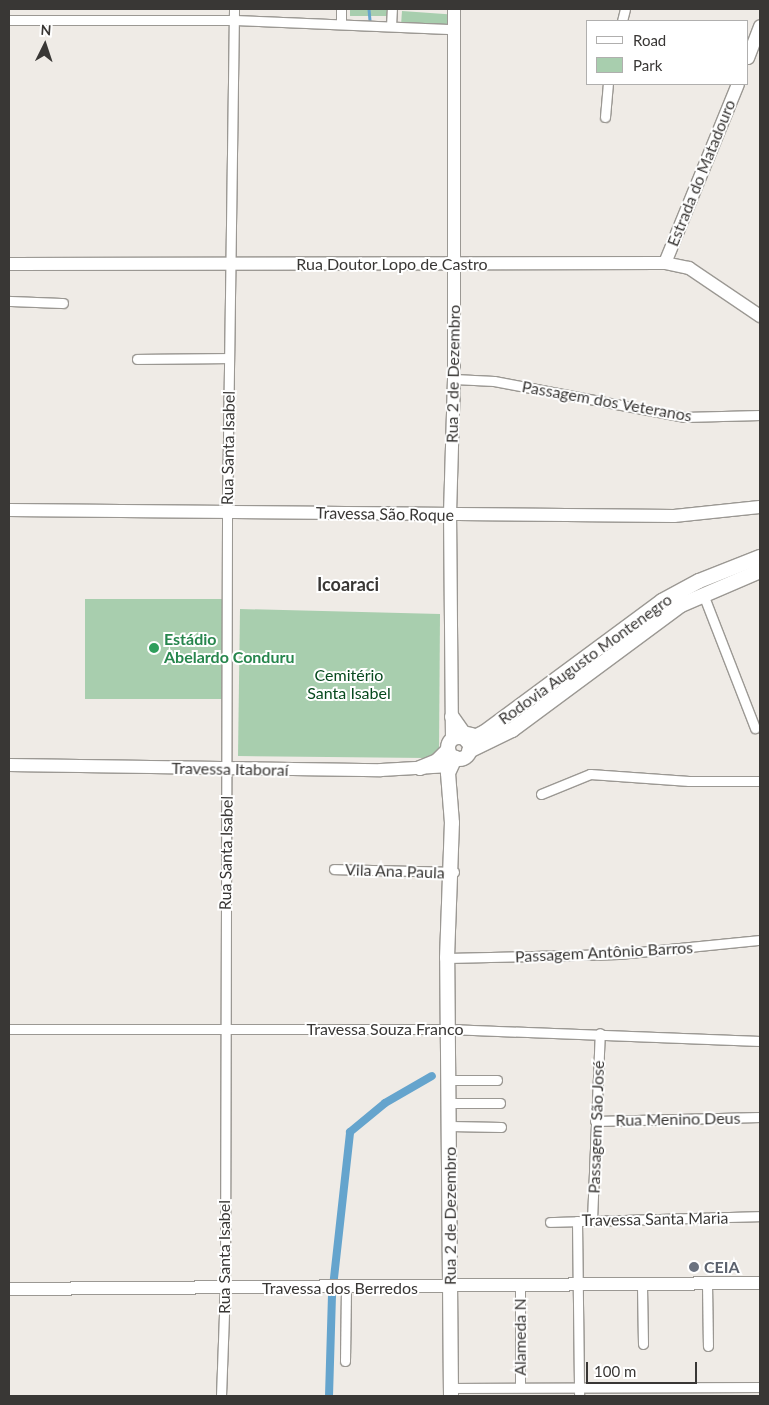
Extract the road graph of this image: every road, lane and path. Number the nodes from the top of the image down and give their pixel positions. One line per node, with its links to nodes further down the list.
1 (234, 9): 6 (street, Rua Santa Isabel)
2 (341, 9): 7 (street)
3 (392, 9): 8 (street)
4 (454, 9): 10 (street, Rua 2 de Dezembro)
5 (9, 20): 6 (street)
6 (234, 20): 7 (street); 15 (street, Rua Santa Isabel)
7 (341, 24): 8 (street)
8 (390, 26): 10 (street)
9 (760, 26): 11 (street)
10 (454, 29): 18 (street, Rua 2 de Dezembro)
11 (749, 55)
12 (608, 85): 14 (street)
13 (738, 85): 16 (street, Estrada do Matadouro)
14 (605, 117)
15 (231, 263): 17 (street, Rua Doutor Lopo de Castro); 18 (street, Rua Doutor Lopo de Castro); 22 (street, Rua Santa Isabel)
16 (665, 263): 18 (street, Rua Doutor Lopo de Castro); 21 (street, Rua Doutor Lopo de Castro)
17 (9, 264)
18 (452, 264): 24 (street, Rua 2 de Dezembro)
19 (9, 301): 20 (street)
20 (63, 303)
21 (760, 316)
22 (230, 358): 23 (street); 28 (street, Rua Santa Isabel)
23 (137, 359)
24 (454, 378): 25 (street, Passagem dos Veteranos); 29 (street, Rua 2 de Dezembro)
25 (760, 414)
26 (760, 507): 29 (street, Travessa São Roque)
27 (9, 510): 28 (street, Travessa São Roque)
28 (227, 512): 29 (street, Travessa São Roque); 40 (street, Rua Santa Isabel)
29 (450, 514): 33 (street, Rua 2 de Dezembro)
30 (760, 557): 35 (main road, Rodovia Augusto Montenegro)
31 (760, 572): 32 (main road, Rodovia Augusto Montenegro)
32 (703, 594): 34 (street); 36 (main road, Rodovia Augusto Montenegro)
33 (452, 717): 35 (main road); 37 (street, Rua 2 de Dezembro)
34 (756, 728)
35 (485, 732): 36 (main road, Rodovia Augusto Montenegro)
36 (468, 746): 37 (main road); 37 (main road)
37 (451, 753): 39 (main road); 44 (main road, Rua 2 de Dezembro)
38 (9, 765): 40 (street, Travessa Itaboraí)
39 (420, 768): 40 (street, Travessa Itaboraí)
40 (226, 769): 48 (street, Rua Santa Isabel)
41 (760, 781): 42 (street)
42 (541, 794)
43 (334, 869): 44 (street, Vila Ana Paula)
44 (453, 872): 46 (main road, Rua 2 de Dezembro)
45 (760, 940): 46 (street, Passagem Antônio Barros)
46 (450, 958): 49 (main road, Rua 2 de Dezembro)
47 (9, 1029): 48 (street, Travessa Souza Franco)
48 (224, 1030): 49 (street, Travessa Souza Franco); 69 (street, Rua Santa Isabel)
49 (450, 1031): 50 (street, Travessa Souza Franco); 52 (main road, Rua 2 de Dezembro)
50 (600, 1033): 51 (street, Travessa Souza Franco); 57 (street, Passagem São José)
51 (760, 1041)
52 (449, 1080): 53 (street); 54 (main road, Rua 2 de Dezembro)
53 (498, 1080)
54 (450, 1103): 55 (street); 58 (main road, Rua 2 de Dezembro)
55 (500, 1103)
56 (760, 1117): 57 (street, Rua Menino Deus)
57 (595, 1121): 61 (street, Passagem São José)
58 (450, 1126): 59 (street); 71 (main road, Rua 2 de Dezembro)
59 (501, 1127)
60 (760, 1216): 61 (street, Travessa Santa Maria)
61 (592, 1220): 62 (street, Travessa Santa Maria)
62 (577, 1221): 63 (street, Travessa Santa Maria); 66 (street)
63 (550, 1222)
64 (760, 1283): 65 (street, Travessa dos Berredos)
65 (707, 1284): 67 (street, Travessa dos Berredos); 74 (street)
66 (578, 1286): 67 (street, Travessa dos Berredos); 68 (street, Travessa dos Berredos); 79 (street)
67 (642, 1286): 73 (street)
68 (520, 1287): 71 (street, Travessa dos Berredos); 76 (street, Alameda N)
69 (225, 1288): 70 (street, Travessa dos Berredos); 72 (street, Travessa dos Berredos); 80 (street, Rua Santa Isabel)
70 (346, 1288): 71 (street, Travessa dos Berredos); 75 (street)
71 (449, 1288): 78 (main road, Rua 2 de Dezembro)
72 (9, 1289)
73 (643, 1344)
74 (708, 1346)
75 (345, 1361)
76 (520, 1387): 78 (street); 79 (street)
77 (760, 1387): 79 (street)
78 (451, 1392)
79 (579, 1392)
80 (221, 1396)

